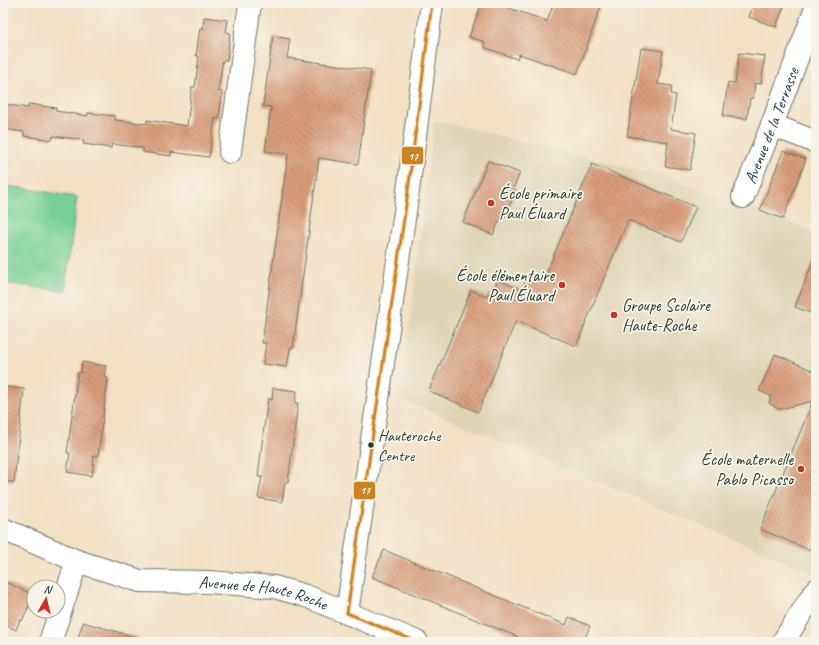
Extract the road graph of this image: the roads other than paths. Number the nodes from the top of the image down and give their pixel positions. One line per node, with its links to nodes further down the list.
1 (250, 3): 6 (street)
2 (432, 3): 11 (street, Avenue de Haute Roche)
3 (816, 8): 4 (street, Avenue de la Terrasse)
4 (772, 125): 5 (street); 7 (street, Avenue de la Terrasse)
5 (816, 142)
6 (230, 152)
7 (743, 198)
8 (3, 529): 9 (street, Avenue de Haute Roche)
9 (77, 561): 11 (street, Avenue de Haute Roche); 12 (street)
10 (816, 590): 14 (street)
11 (347, 613): 13 (street)
12 (50, 642)
13 (417, 642)
14 (783, 642)

